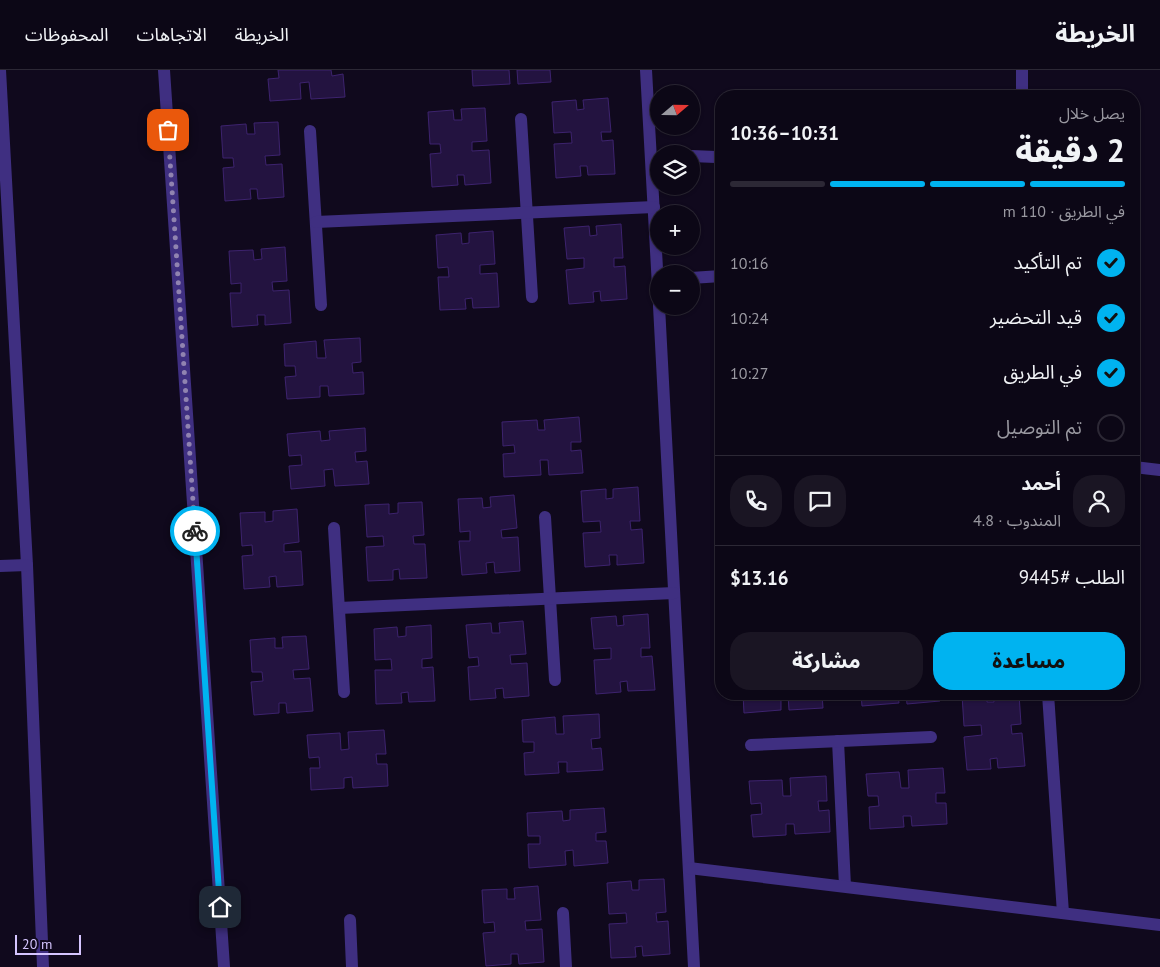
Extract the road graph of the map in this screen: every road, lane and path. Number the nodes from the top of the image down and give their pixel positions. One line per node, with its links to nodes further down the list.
1 (0, 70): 8 (street)
2 (164, 70): 42 (street)
3 (646, 70): 9 (street)
4 (1022, 70): 5 (street)
5 (1022, 90)
6 (522, 119): 13 (street)
7 (310, 131): 14 (street)
8 (2, 140): 24 (street)
9 (654, 145)
10 (700, 156): 11 (street)
11 (715, 157)
12 (650, 207): 13 (street)
13 (527, 213): 14 (street); 17 (street)
14 (316, 222): 18 (street)
15 (700, 278): 16 (street)
16 (715, 278)
17 (532, 297)
18 (320, 305)
19 (659, 315): 26 (street)
20 (1140, 468): 21 (street)
21 (1160, 470)
22 (545, 517): 27 (street)
23 (334, 528): 28 (street)
24 (27, 565): 25 (street); 41 (street)
25 (0, 566)
26 (674, 593): 27 (street); 35 (street)
27 (550, 599): 28 (street); 29 (street)
28 (339, 608): 30 (street)
29 (555, 680)
30 (344, 692)
31 (1048, 700): 38 (street)
32 (931, 737): 33 (street)
33 (838, 741): 34 (street); 36 (street)
34 (751, 746)
35 (689, 868): 36 (street); 45 (street)
36 (845, 886): 38 (street)
37 (564, 913): 44 (street)
38 (1063, 913): 40 (street)
39 (350, 920): 43 (street)
40 (1160, 925)
41 (43, 967)
42 (224, 967)
43 (352, 967)
44 (566, 967)
45 (694, 967)

